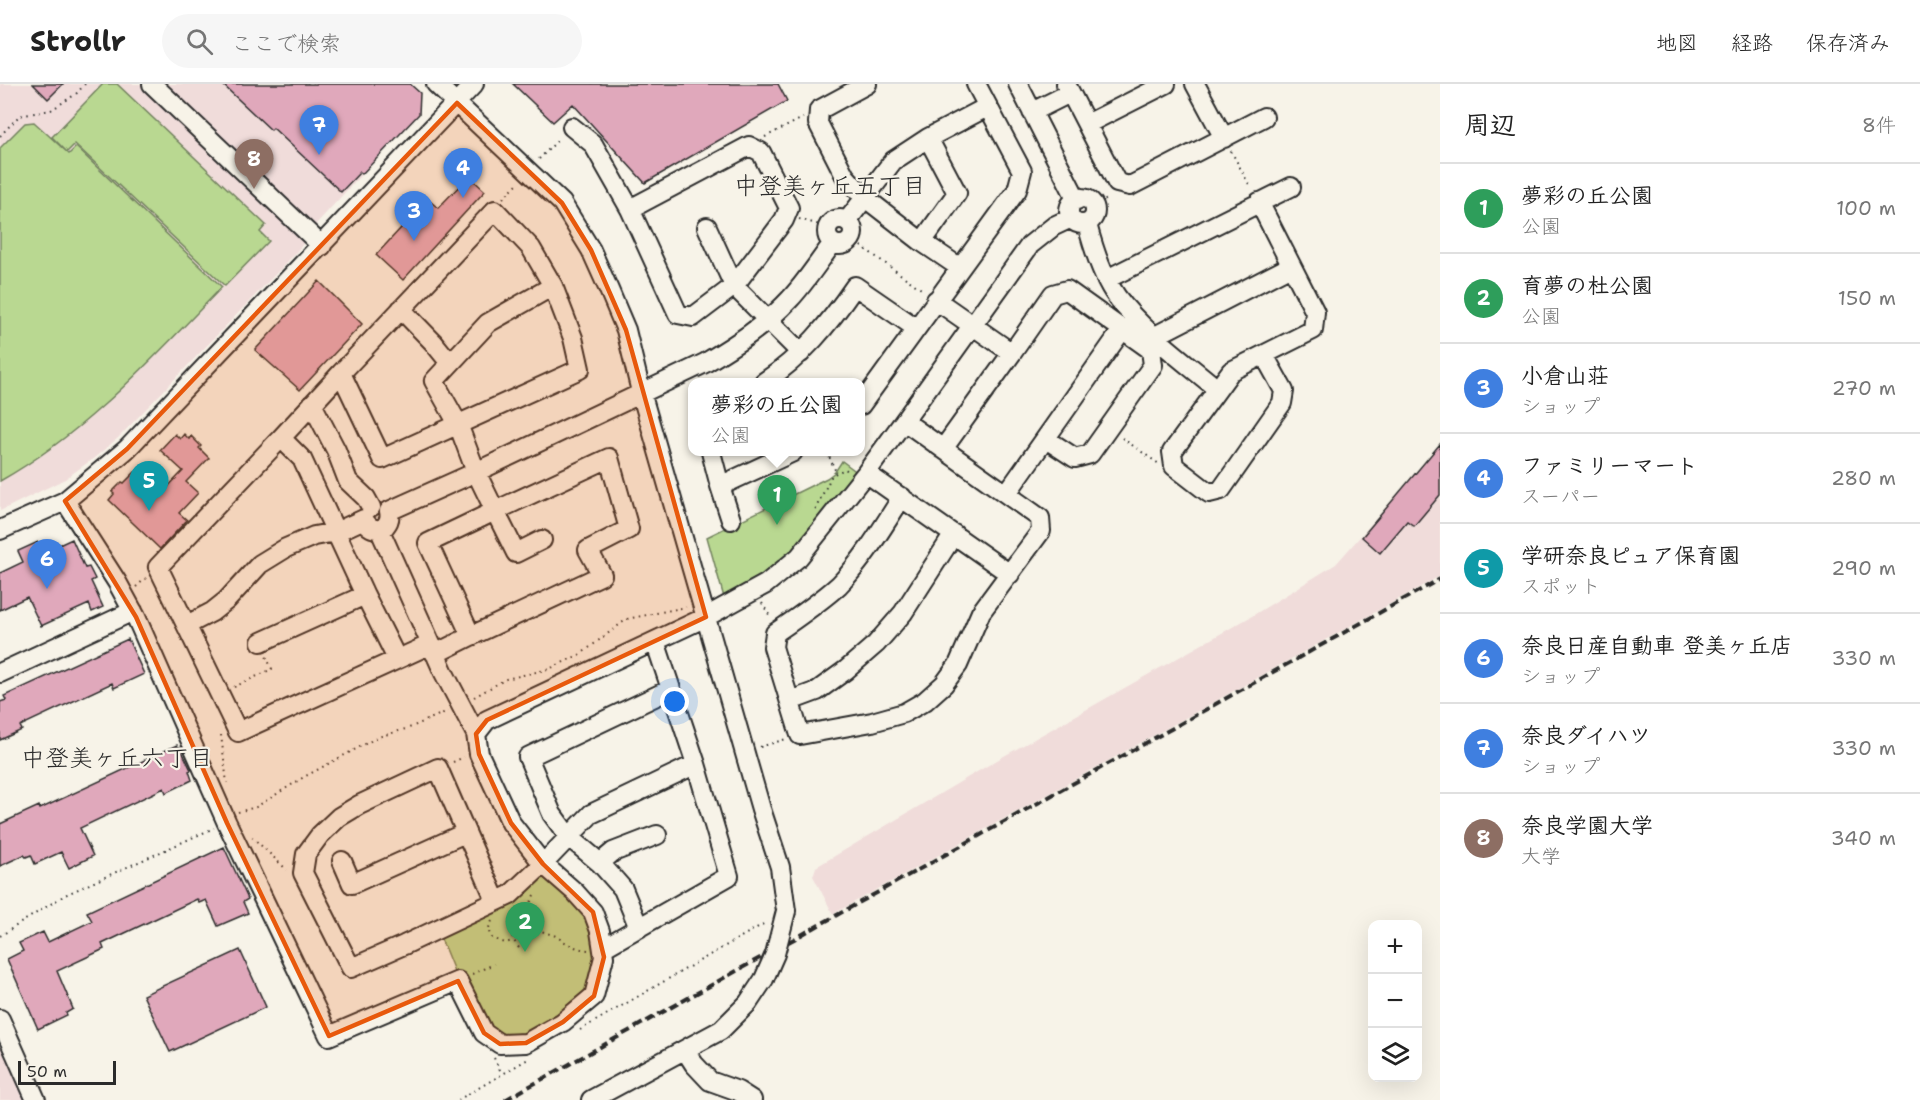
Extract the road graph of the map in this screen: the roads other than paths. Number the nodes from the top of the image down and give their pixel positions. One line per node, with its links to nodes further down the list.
1 (152, 84): 27 (street)
2 (436, 84): 10 (street)
3 (474, 84): 10 (street)
4 (867, 84): 19 (street)
5 (976, 84): 11 (street)
6 (1018, 84): 12 (street)
7 (1166, 84): 14 (street)
8 (1195, 84): 17 (street)
9 (1068, 89): 12 (street); 14 (street)
10 (457, 103): 27 (street); 47 (street)
11 (987, 106): 16 (street); 29 (street)
12 (1032, 112): 23 (street)
13 (1263, 117): 17 (street)
14 (1087, 124): 17 (street)
15 (568, 131): 21 (street)
16 (928, 138): 19 (street); 25 (street)
17 (1224, 138)
18 (1291, 187): 20 (street)
19 (864, 196): 22 (street); 25 (street)
20 (1258, 202): 28 (street); 30 (street)
21 (630, 209): 32 (street); 32 (street)
22 (847, 221): 26 (street); 26 (street)
23 (1079, 221): 30 (street); 36 (street)
24 (707, 227): 32 (street)
25 (922, 242): 29 (street)
26 (832, 243): 35 (street)
27 (322, 246): 62 (street)
28 (1291, 266): 39 (street); 42 (street)
29 (959, 267): 33 (street)
30 (1107, 279): 39 (street)
31 (553, 286): 34 (street); 43 (street); 51 (street)
32 (734, 286): 35 (street)
33 (936, 300): 36 (street); 37 (street)
34 (401, 309): 43 (street); 44 (street)
35 (768, 320): 40 (street); 47 (street)
36 (972, 325): 41 (street); 50 (street)
37 (916, 328): 40 (street); 48 (street)
38 (1122, 330): 41 (street); 53 (street); 53 (street)
39 (1155, 336): 46 (street)
40 (801, 353): 45 (street)
41 (1012, 353): 54 (street)
42 (1264, 355): 46 (street); 46 (street)
43 (450, 363): 51 (street)
44 (341, 373): 49 (street); 51 (street)
45 (770, 378)
46 (1217, 389)
47 (641, 392): 57 (street); 73 (street)
48 (865, 399)
49 (312, 404): 52 (street); 64 (street)
50 (904, 421): 54 (street); 58 (street)
51 (458, 424): 57 (street)
52 (281, 438): 67 (street); 74 (street)
53 (1046, 440): 60 (street)
54 (943, 449): 60 (street)
55 (712, 456): 59 (street)
56 (784, 456): 59 (street)
57 (476, 472): 63 (street); 64 (street)
58 (858, 472): 61 (street); 73 (street)
59 (720, 486): 65 (street)
60 (1007, 494): 70 (street)
61 (902, 497): 68 (street); 82 (street)
62 (65, 501): 66 (street); 72 (street)
63 (495, 511): 69 (street); 75 (street); 75 (street)
64 (375, 513): 67 (street); 78 (street)
65 (731, 520)
66 (0, 530)
67 (336, 532): 71 (street); 74 (street)
68 (954, 534): 70 (street); 82 (street)
69 (543, 540)
70 (1010, 574): 82 (street)
71 (365, 595): 77 (street); 79 (street)
72 (133, 611): 80 (street); 93 (street)
73 (706, 617): 76 (street); 96 (street, bridge)
74 (187, 625): 79 (street)
75 (471, 636): 78 (street)
76 (655, 641): 81 (street); 83 (street)
77 (261, 642)
78 (433, 649): 79 (street); 83 (street)
79 (397, 659)
80 (0, 673)
81 (671, 689): 84 (street); 87 (street)
82 (790, 700)
83 (476, 734): 90 (street)
84 (696, 764): 87 (street); 92 (street)
85 (465, 833): 88 (street); 91 (street); 91 (street)
86 (657, 835): 89 (street)
87 (568, 836): 89 (street); 90 (street)
88 (342, 861)
89 (600, 863): 92 (street)
90 (543, 864): 91 (street); 93 (street)
91 (496, 909)
92 (639, 928): 93 (street)
93 (603, 948)
94 (0, 1019): 95 (street)
95 (6, 1047): 97 (street)
96 (685, 1050): 98 (street); 99 (street)
97 (36, 1100)
98 (591, 1100)
99 (752, 1100)

